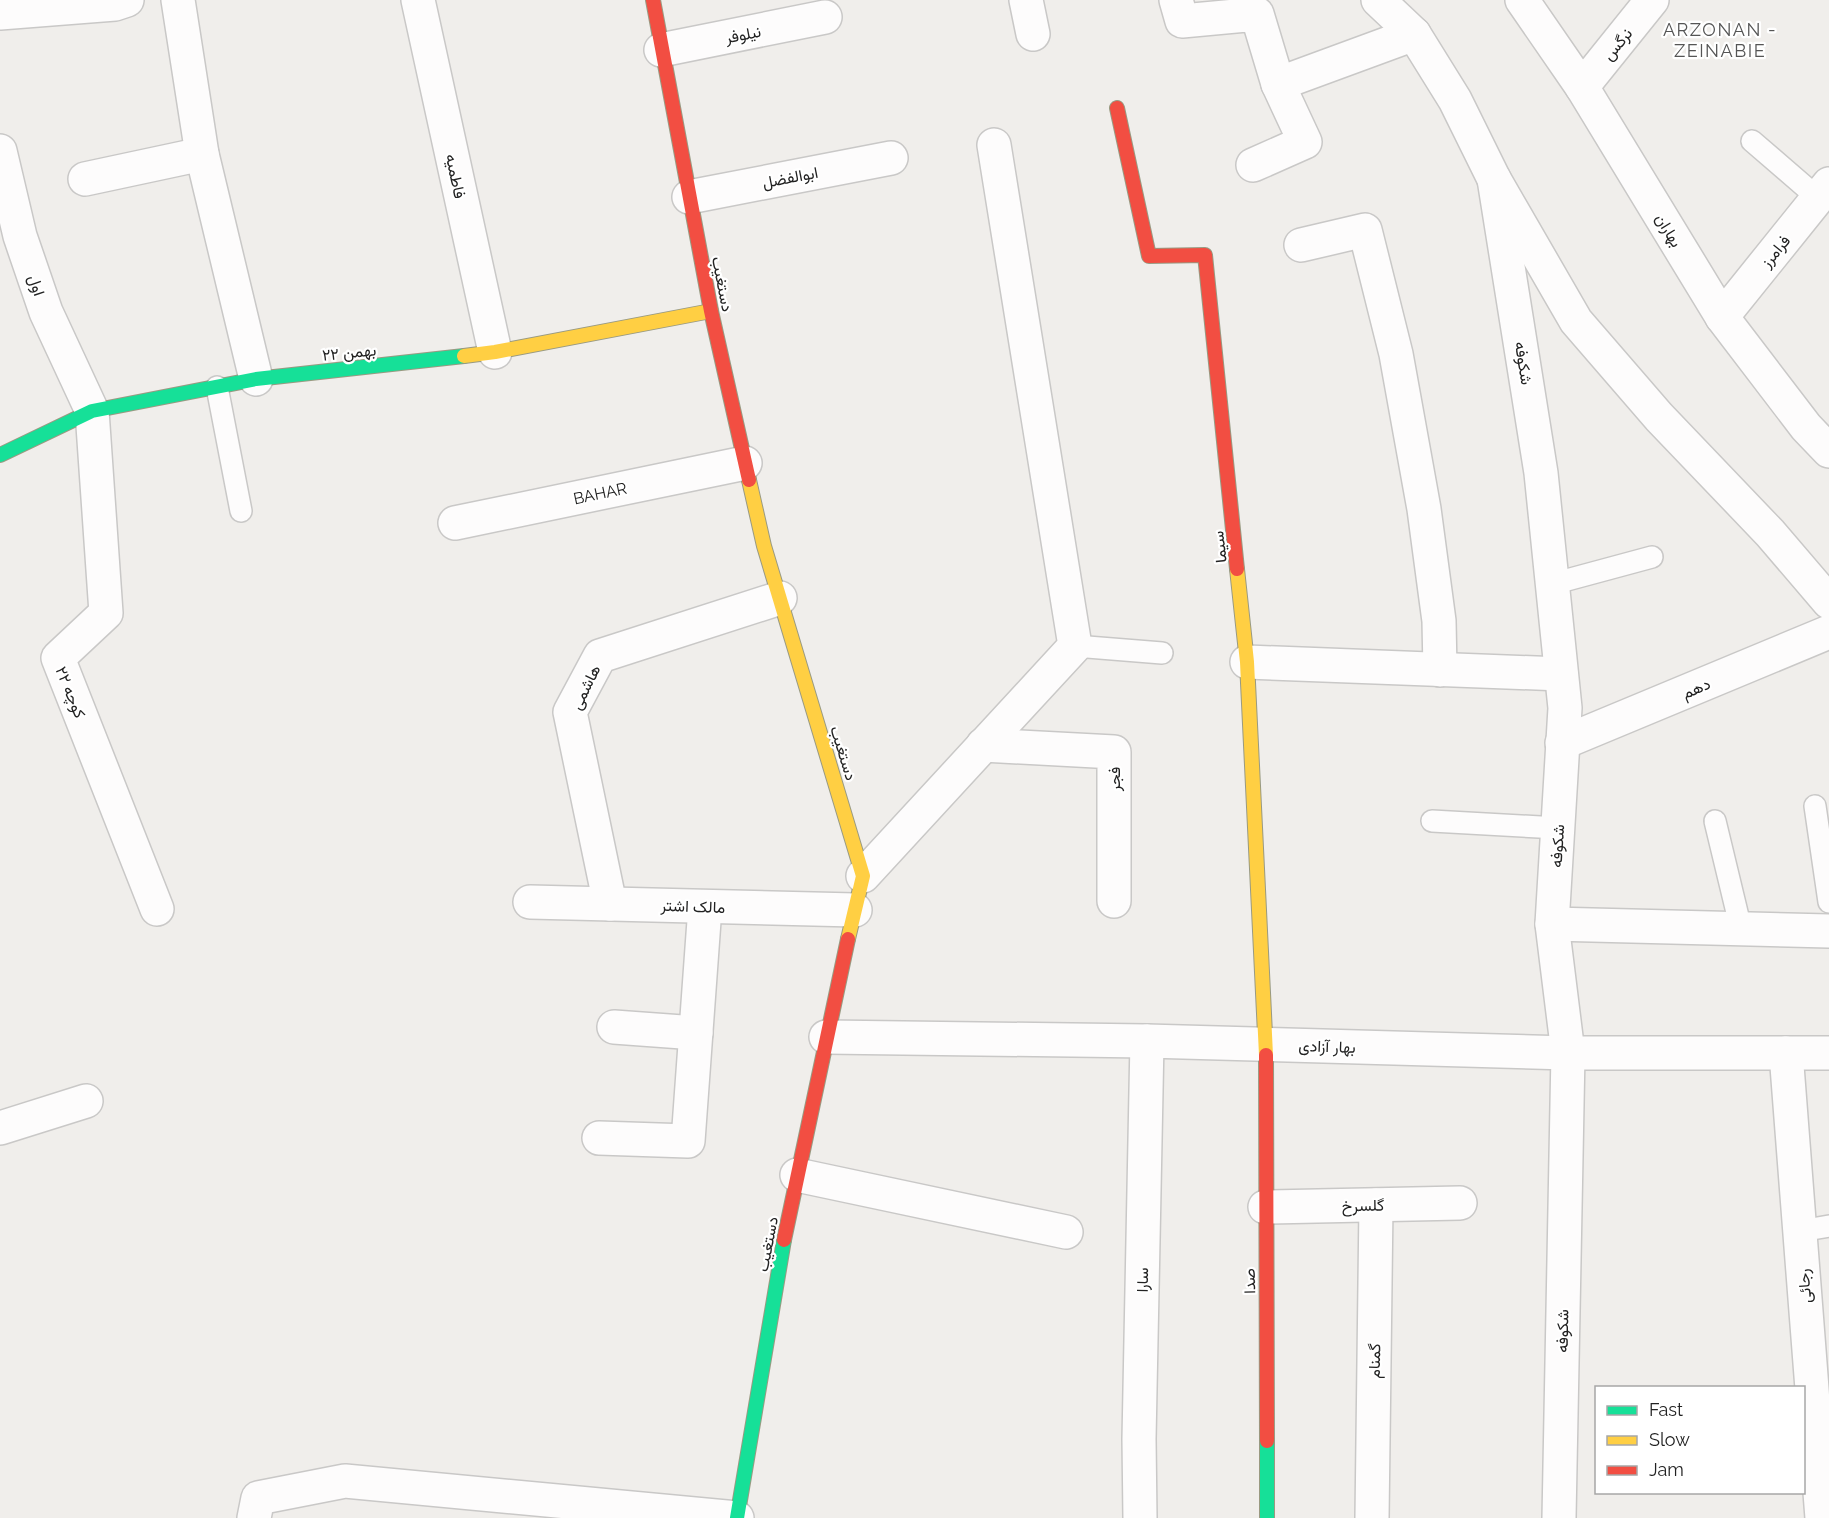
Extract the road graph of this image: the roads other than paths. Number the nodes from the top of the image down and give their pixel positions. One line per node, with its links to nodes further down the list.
1 (127, 0): 10 (street)
2 (178, 0): 21 (street)
3 (418, 0): 31 (street, فاطمیه)
4 (653, 0): 14 (street, دستغیب)
5 (1026, 0): 12 (street)
6 (1176, 0): 15 (street)
7 (1378, 0): 13 (street)
8 (1522, 0): 16 (street, بهاران)
9 (1652, 0): 16 (street, نرگس)
10 (0, 13)
11 (825, 17): 14 (street, نیلوفر)
12 (1033, 34)
13 (1414, 34): 15 (street); 25 (street)
14 (661, 50): 27 (street, دستغیب)
15 (1278, 84): 23 (street)
16 (1582, 87): 30 (street, بهاران)
17 (1117, 108): 47 (street, سیما)
18 (1752, 141): 26 (lane)
19 (994, 146): 45 (street)
20 (0, 151): 34 (street, اول)
21 (202, 154): 24 (street); 32 (street)
22 (891, 158): 27 (street, ابوالفضل)
23 (1253, 165)
24 (85, 179)
25 (1494, 179): 41 (street, شکوفه); 43 (street)
26 (1823, 191): 30 (street, فرامرز)
27 (689, 196): 29 (street, دستغیب)
28 (1301, 245): 48 (street)
29 (711, 311): 31 (street, ۲۲ بهمن); 37 (street, دستغیب)
30 (1722, 317): 35 (street, بهاران)
31 (495, 352): 32 (street, ۲۲ بهمن)
32 (256, 379): 33 (street, ۲۲ بهمن)
33 (217, 387): 34 (street, ۲۲ بهمن); 38 (lane)
34 (92, 411): 36 (street, ۲۲ بهمن); 62 (street, کوچه ۲۲)
35 (1829, 451)
36 (0, 455)
37 (745, 463): 39 (street, BAHAR); 42 (street, دستغیب)
38 (241, 511)
39 (454, 523)
40 (1652, 557): 41 (lane)
41 (1552, 584): 49 (street, شکوفه)
42 (780, 598): 56 (street, دستغیب); 60 (street, هاشمی)
43 (1829, 602)
44 (1829, 632): 50 (street, دهم)
45 (1075, 646): 46 (lane); 51 (street)
46 (1162, 653)
47 (1247, 662): 48 (street); 71 (street, سیما)
48 (1440, 670): 49 (street)
49 (1562, 674): 50 (street, شکوفه)
50 (1562, 743): 55 (street, شکوفه)
51 (983, 746): 56 (street); 57 (street, فجر)
52 (1815, 806): 59 (lane)
53 (1432, 821): 55 (lane)
54 (1715, 821): 65 (lane)
55 (1558, 828): 64 (street, شکوفه)
56 (863, 876): 63 (street, دستغیب)
57 (1114, 901)
58 (530, 902): 60 (street, مالک اشتر)
59 (1829, 902)
60 (610, 904): 61 (street, مالک اشتر)
61 (705, 907): 63 (street, مالک اشتر); 68 (street)
62 (158, 909)
63 (855, 910): 69 (street, دستغیب)
64 (1552, 924): 65 (street); 72 (street, شکوفه)
65 (1741, 928): 66 (street)
66 (1829, 931)
67 (615, 1027): 68 (street)
68 (696, 1033): 77 (street)
69 (826, 1037): 70 (street, بهار آزادی); 78 (street, دستغیب)
70 (1147, 1041): 71 (street, بهار آزادی); 86 (street, سارا)
71 (1266, 1044): 72 (street, بهار آزادی); 81 (street, صدا)
72 (1568, 1053): 73 (street, بهار آزادی); 89 (street, شکوفه)
73 (1786, 1053): 74 (street, بهار آزادی); 82 (street, رجائی)
74 (1829, 1053)
75 (86, 1101): 76 (street)
76 (0, 1128)
77 (599, 1138)
78 (797, 1175): 83 (street); 85 (street, دستغیب)
79 (1460, 1203): 80 (street, گلسرخ)
80 (1376, 1205): 81 (street, گلسرخ); 88 (street, گمنام)
81 (1265, 1207): 87 (street, صدا)
82 (1814, 1229): 90 (street, رجائی)
83 (1066, 1232)
84 (254, 1518): 85 (street)
85 (737, 1518)
86 (1140, 1518)
87 (1267, 1518)
88 (1372, 1518)
89 (1559, 1518)
90 (1822, 1518)

